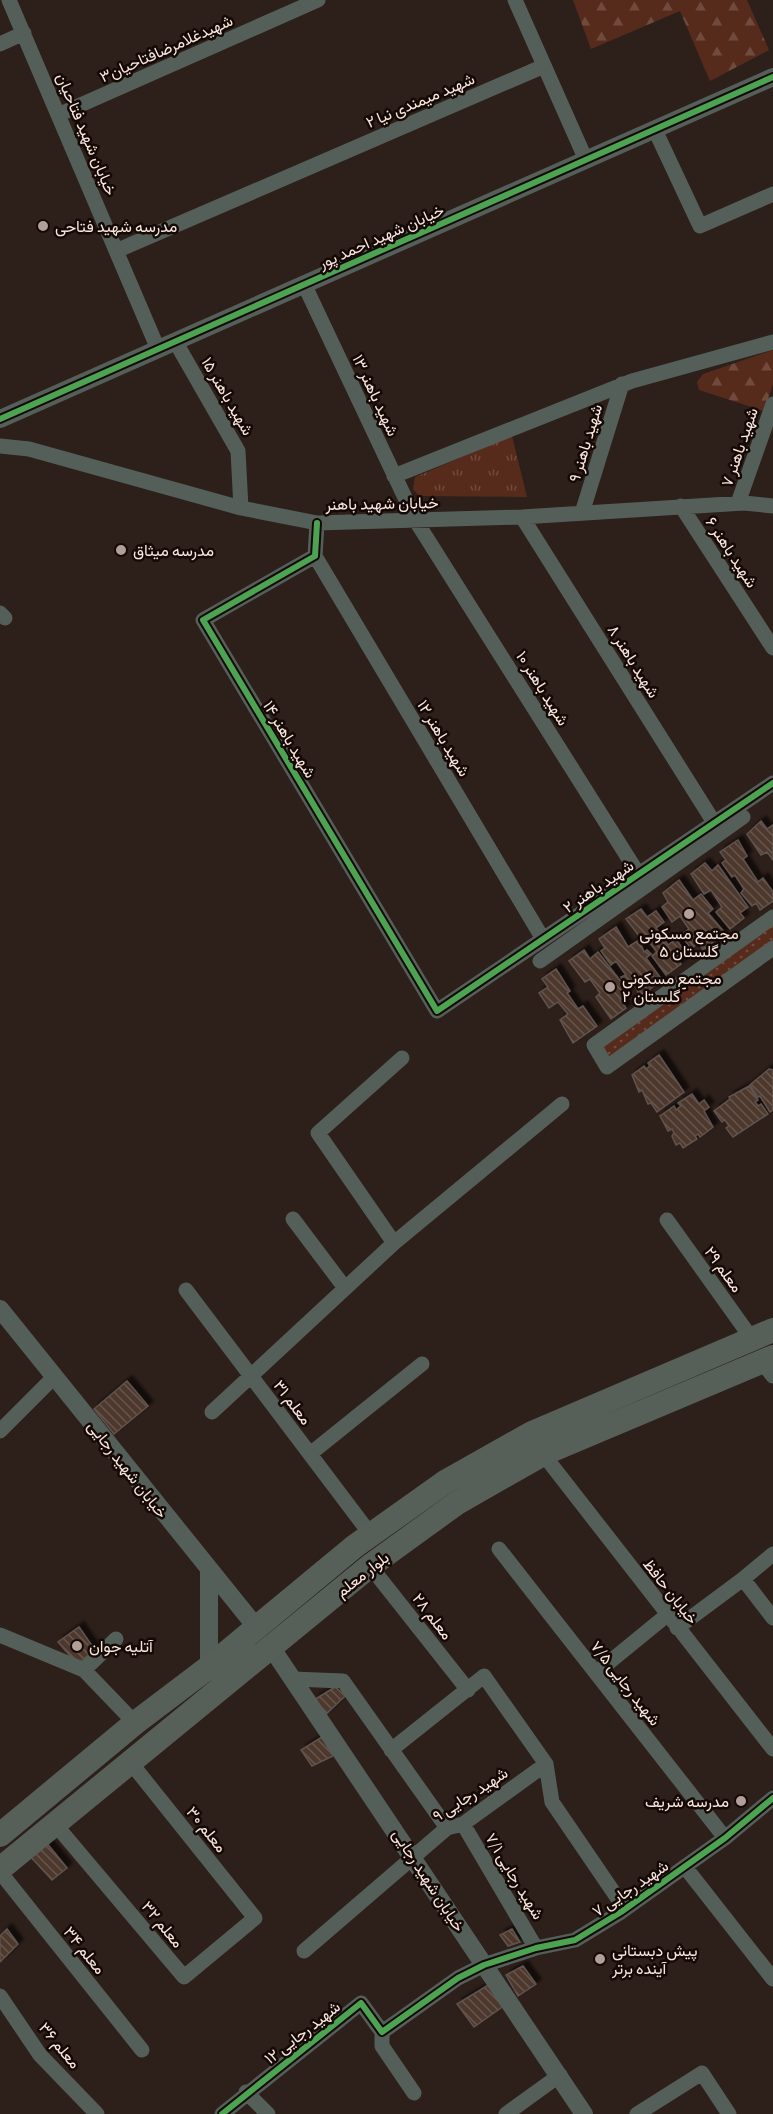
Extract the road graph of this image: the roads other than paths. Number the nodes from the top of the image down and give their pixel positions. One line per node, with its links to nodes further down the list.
1 (9, 0): 4 (street, خیابان شهید فتاحیان)
2 (318, 0): 8 (street, شهیدغلامرضافتاحیان۳)
3 (518, 1): 6 (street)
4 (24, 33): 5 (street); 8 (street, خیابان شهید فتاحیان)
5 (0, 44)
6 (544, 66): 10 (street); 12 (street, شهید میمندی نیا ۲)
7 (773, 77): 9 (street, خیابان شهید احمد پور)
8 (60, 114): 12 (street, خیابان شهید فتاحیان)
9 (655, 130): 10 (street, خیابان شهید احمد پور); 11 (street)
10 (586, 160): 13 (street, خیابان شهید احمد پور)
11 (773, 194)
12 (116, 251): 16 (street, خیابان شهید فتاحیان)
13 (304, 284): 14 (street, خیابان شهید احمد پور); 21 (street, شهید باهنر ۱۳)
14 (175, 341): 16 (street, خیابان شهید احمد پور); 25 (street, شهید باهنر ۱۵)
15 (773, 342): 17 (street)
16 (158, 349): 19 (street, خیابان شهید احمد پور)
17 (622, 384): 21 (street); 26 (street, شهید باهنر ۹)
18 (773, 404): 22 (street, شهید باهنر ۷)
19 (0, 419)
20 (0, 446): 25 (street, خیابان شهید باهنر)
21 (394, 476): 28 (street, شهید باهنر ۱۳)
22 (738, 503): 23 (street, خیابان شهید باهنر); 24 (street, خیابان شهید باهنر)
23 (681, 506): 26 (street, خیابان شهید باهنر); 31 (street, شهید باهنر ۶)
24 (773, 506)
25 (241, 508): 29 (street, خیابان شهید باهنر)
26 (582, 513): 27 (street, خیابان شهید باهنر)
27 (522, 517): 28 (street, خیابان شهید باهنر); 34 (street, شهید باهنر ۸)
28 (416, 521): 29 (street, خیابان شهید باهنر); 35 (street, شهید باهنر ۱۰)
29 (317, 523): 30 (street)
30 (315, 556): 37 (street, شهید باهنر ۱۲); 40 (street, شهید باهنر ۱۴)
31 (773, 648)
32 (773, 783): 34 (street, شهید باهنر ۲)
33 (773, 795): 39 (street)
34 (714, 824): 35 (street, شهید باهنر ۲)
35 (639, 875): 37 (street, شهید باهنر ۲)
36 (773, 917): 38 (street)
37 (543, 939): 40 (street, شهید باهنر ۲)
38 (773, 948)
39 (540, 961)
40 (437, 1011)
41 (402, 1058): 45 (street)
42 (562, 1104): 45 (street)
43 (293, 1220): 46 (street)
44 (667, 1220): 49 (street, معلم ۲۹)
45 (394, 1244): 46 (street)
46 (345, 1288): 53 (street)
47 (186, 1290): 53 (street, معلم ۳۱)
48 (0, 1309): 52 (street, خیابان شهید رجایی)
49 (763, 1335): 58 (main road, بلوار معلم)
50 (422, 1364): 56 (street)
51 (769, 1365): 57 (main road, بلوار معلم)
52 (55, 1376): 55 (street); 62 (street, خیابان شهید رجایی)
53 (251, 1376): 54 (street); 56 (street, معلم ۳۱)
54 (212, 1412)
55 (0, 1431)
56 (310, 1454): 58 (street, معلم ۳۱)
57 (543, 1455): 61 (main road, بلوار معلم); 64 (street, خیابان حافظ)
58 (371, 1535): 68 (main road, بلوار معلم)
59 (499, 1549): 72 (street, شهید رجایی ۷/۵)
60 (773, 1554): 63 (street)
61 (370, 1566): 68 (main road, بلوار معلم); 74 (street, معلم ۲۸)
62 (209, 1570): 68 (street, خیابان شهید رجایی); 70 (street)
63 (743, 1578): 65 (street); 66 (street)
64 (667, 1615): 66 (street, خیابان حافظ); 72 (street)
65 (773, 1618)
66 (677, 1628): 76 (street, خیابان حافظ)
67 (0, 1635): 71 (street)
68 (264, 1637): 70 (main road, بلوار معلم); 73 (street, خیابان شهید رجایی); 78 (main road, بلوار معلم)
69 (116, 1639): 71 (street)
70 (209, 1667): 75 (main road, بلوار معلم)
71 (84, 1670): 75 (street)
72 (596, 1673): 85 (street, شهید رجایی ۷/۵)
73 (293, 1679): 77 (street); 86 (street, خیابان شهید رجایی)
74 (468, 1689): 77 (street); 79 (street)
75 (135, 1722): 84 (main road, بلوار معلم)
76 (773, 1749)
77 (391, 1750): 83 (street)
78 (131, 1763): 81 (main road, بلوار معلم); 90 (street, معلم ۳۰)
79 (546, 1764): 82 (street, شهید رجایی ۹); 89 (street)
80 (773, 1798): 85 (street, شهید رجایی ۷)
81 (55, 1824): 88 (main road, بلوار معلم); 90 (street, معلم ۳۲)
82 (463, 1824): 83 (street, شهید رجایی ۹); 91 (street, شهید رجایی ۷/۱)
83 (447, 1828): 86 (street, شهید رجایی ۹)
84 (0, 1835)
85 (725, 1838): 87 (street, شهید رجایی ۷)
86 (414, 1856): 92 (street, شهید رجایی ۹); 93 (street, خیابان شهید رجایی)
87 (685, 1867): 89 (street, شهید رجایی ۷); 94 (street)
88 (0, 1870): 97 (street, معلم ۳۴)
89 (625, 1909): 91 (street, شهید رجایی ۷)
90 (255, 1918)
91 (536, 1948): 93 (street, شهید رجایی ۷)
92 (304, 1951)
93 (484, 1965): 96 (street); 98 (street, خیابان شهید رجایی)
94 (773, 1979)
95 (0, 1996): 101 (street, معلم ۳۶)
96 (382, 2032): 99 (street, شهید رجایی ۱۲); 100 (street)
97 (142, 2050)
98 (560, 2075): 104 (street); 105 (street, خیابان شهید رجایی)
99 (246, 2092): 102 (street, شهید رجایی ۱۲); 103 (street)
100 (414, 2093)
101 (97, 2114)
102 (222, 2114)
103 (268, 2114)
104 (506, 2114)
105 (584, 2114)
106 (637, 2114): 107 (street)
107 (729, 2114)

